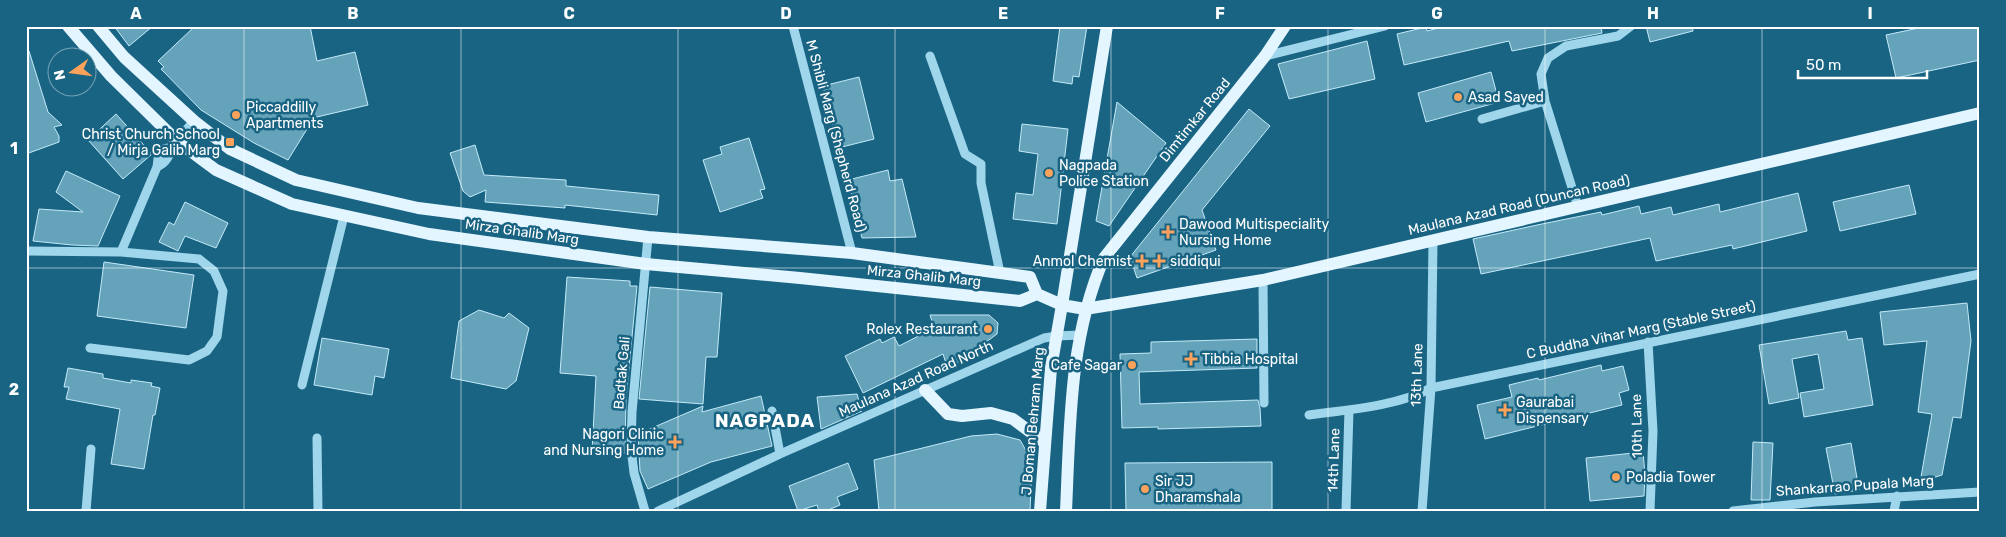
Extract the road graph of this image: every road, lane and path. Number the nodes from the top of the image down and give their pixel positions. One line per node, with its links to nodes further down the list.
1 (68, 26): 14 (main road, Mirza Ghalib Marg)
2 (98, 26): 13 (main road, Mirza Ghalib Marg)
3 (793, 26): 21 (street, M Shibli Marg (Shepherd Road))
4 (1107, 26): 27 (main road, J Boman Behram Marg)
5 (1285, 26): 9 (main road, Dimtimkar Road)
6 (1385, 26): 9 (street)
7 (1631, 26): 10 (street)
8 (930, 56): 23 (street)
9 (1265, 56): 28 (main road, Dimtimkar Road)
10 (1545, 101): 12 (street); 15 (street)
11 (1980, 113): 15 (main road, Maulana Azad Road (Duncan Road))
12 (1482, 119)
13 (194, 121): 14 (street); 17 (main road, Mirza Ghalib Marg)
14 (174, 144): 16 (main road, Mirza Ghalib Marg); 20 (street)
15 (1578, 207): 18 (main road, Maulana Azad Road (Duncan Road))
16 (344, 216): 22 (main road, Mirza Ghalib Marg); 33 (street)
17 (648, 237): 21 (main road, Mirza Ghalib Marg); 22 (street, Badtak Gali)
18 (1433, 241): 25 (main road, Maulana Azad Road (Duncan Road)); 34 (street, 13th Lane)
19 (26, 251): 20 (street)
20 (121, 252): 32 (street)
21 (852, 252): 23 (main road, Mirza Ghalib Marg)
22 (646, 264): 26 (main road, Mirza Ghalib Marg); 49 (street, Badtak Gali)
23 (1000, 273): 26 (main road, Mirza Ghalib Marg)
24 (1980, 274): 31 (street, C Buddha Vihar Marg (Stable Street))
25 (1262, 280): 28 (main road, Maulana Azad Road (Duncan Road)); 36 (street)
26 (1037, 294): 27 (main road, Mirza Ghalib Marg)
27 (1062, 305): 28 (main road, Maulana Azad Road (Duncan Road)); 30 (main road, J Boman Behram Marg)
28 (1085, 309): 29 (main road)
29 (1080, 335): 30 (street, Maulana Azad Road North); 52 (main road)
30 (1057, 336): 35 (street, Maulana Azad Road North); 41 (main road, J Boman Behram Marg)
31 (1648, 342): 34 (street, C Buddha Vihar Marg (Stable Street)); 55 (street, 10th Lane)
32 (90, 348)
33 (302, 385)
34 (1431, 388): 37 (street, C Buddha Vihar Marg (Stable Street)); 54 (street, 13th Lane)
35 (925, 390): 41 (main road); 43 (street, Maulana Azad Road North)
36 (1264, 403)
37 (1349, 410): 39 (street, C Buddha Vihar Marg (Stable Street)); 53 (street, 14th Lane)
38 (772, 411): 43 (street)
39 (1309, 415)
40 (317, 438): 48 (street)
41 (1045, 443): 51 (main road, J Boman Behram Marg)
42 (91, 449): 47 (street)
43 (780, 454): 50 (street, Maulana Azad Road North)
44 (1980, 492): 45 (street, Shankarrao Pupala Marg)
45 (1897, 496): 46 (street, Shankarrao Pupala Marg); 57 (street)
46 (1814, 506): 56 (street, Shankarrao Pupala Marg)
47 (86, 511)
48 (318, 511)
49 (645, 511)
50 (658, 511)
51 (1040, 511)
52 (1066, 511)
53 (1346, 511)
54 (1422, 511)
55 (1650, 511)
56 (1733, 511)
57 (1894, 511)

